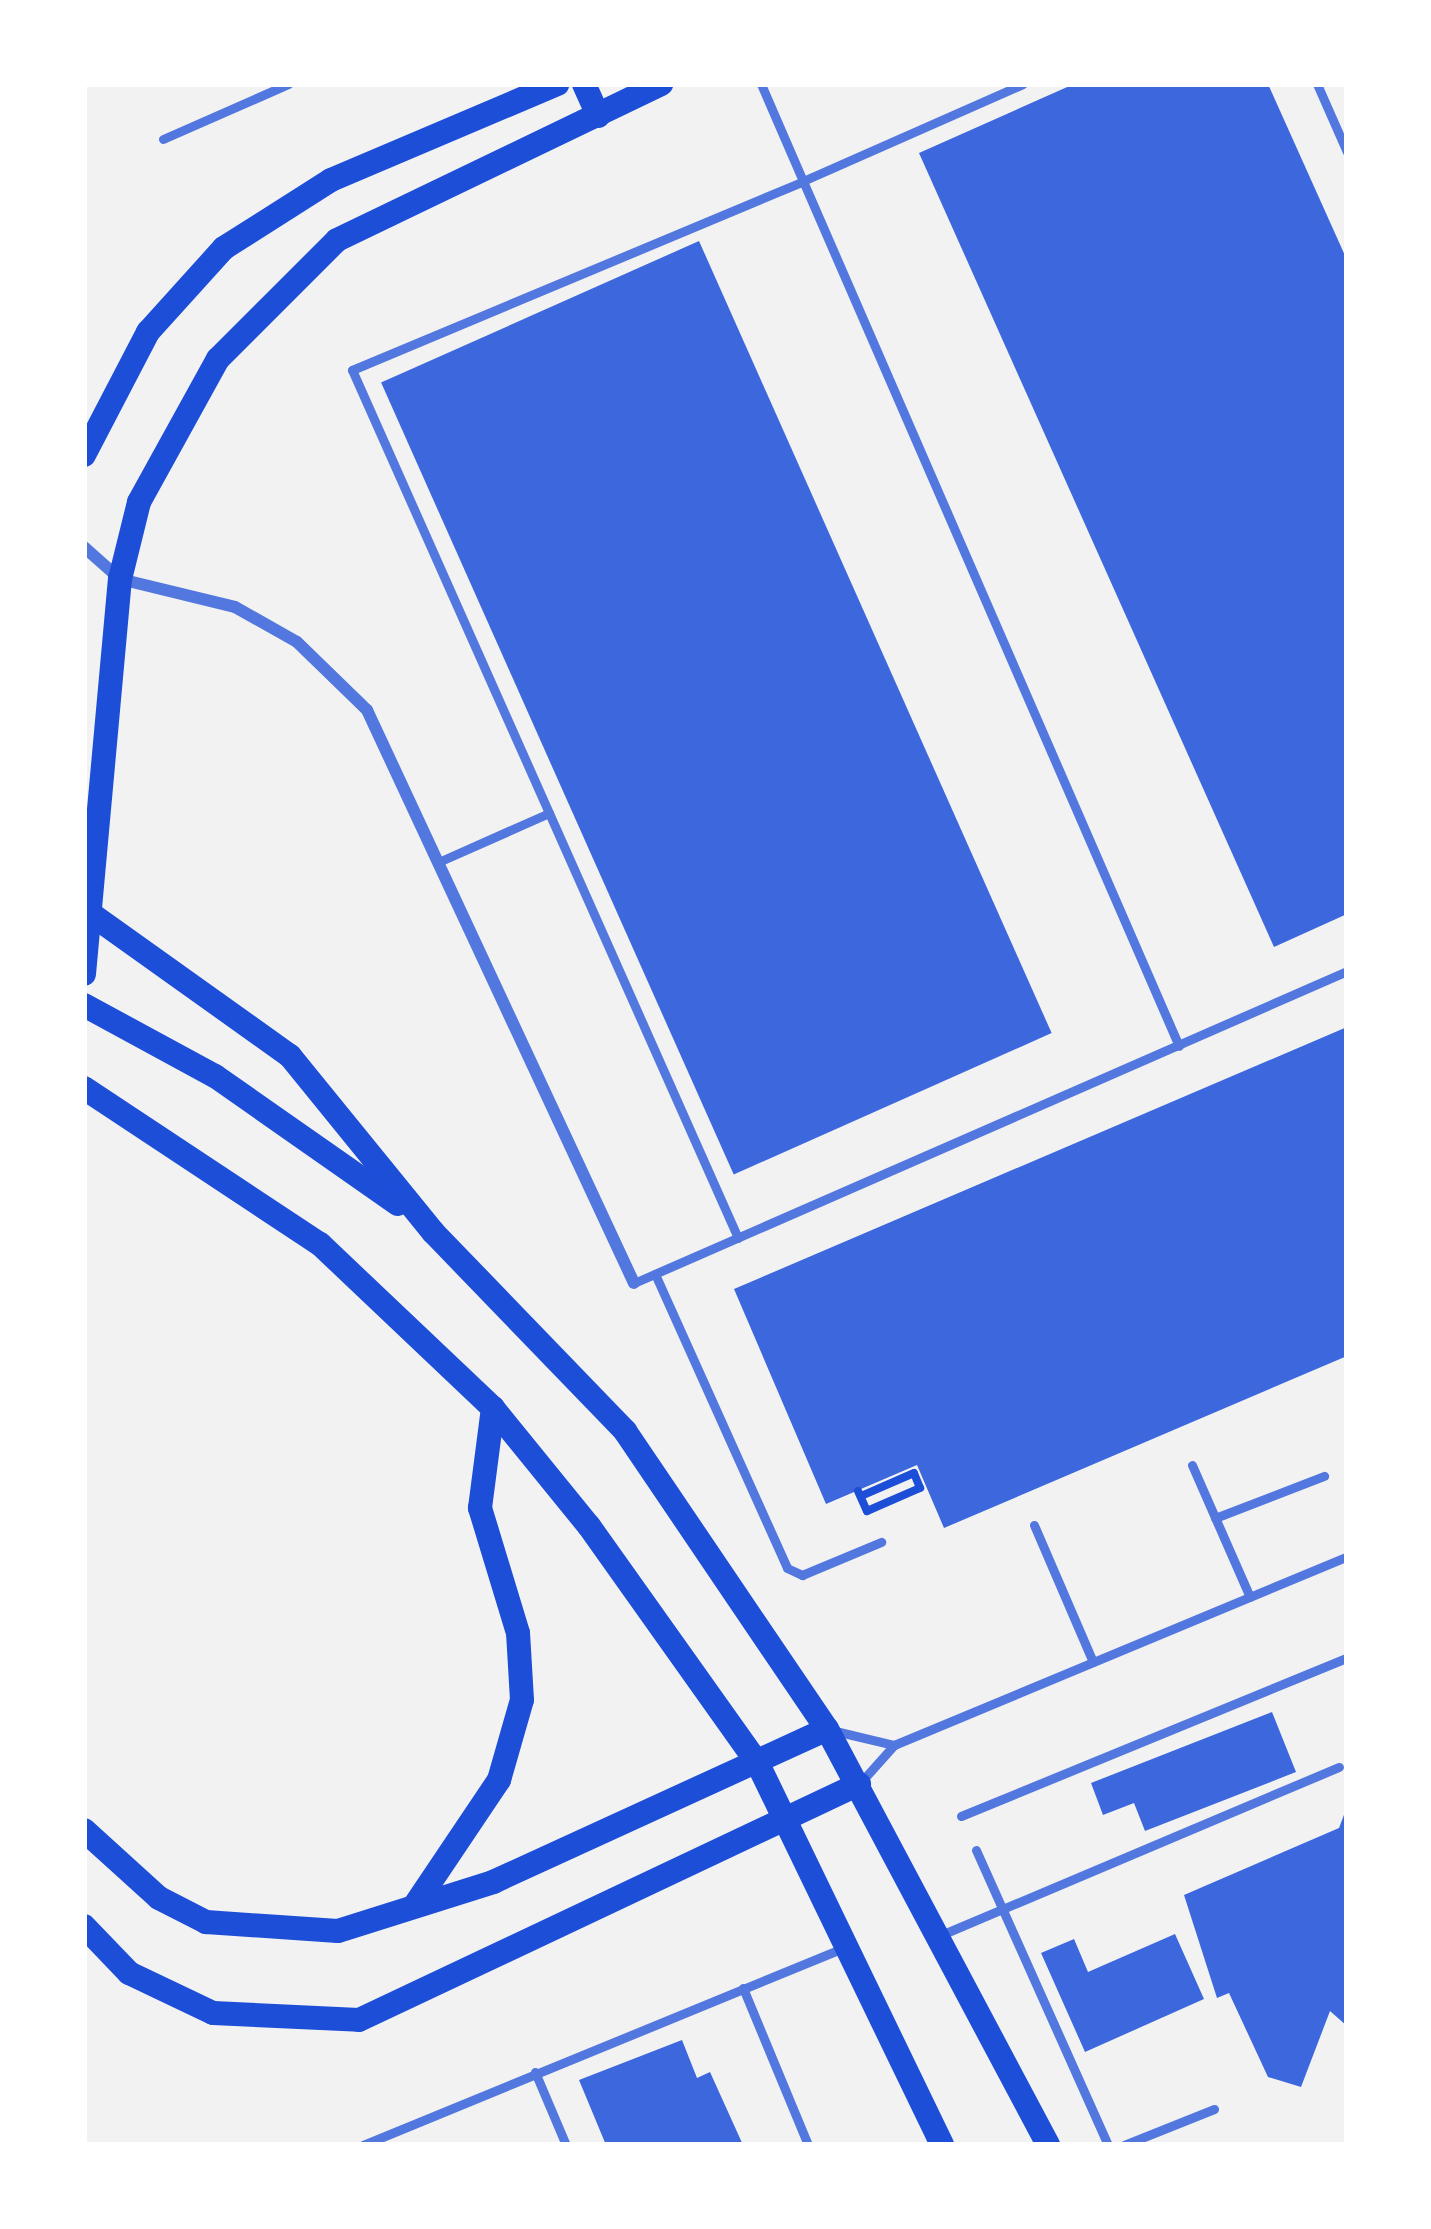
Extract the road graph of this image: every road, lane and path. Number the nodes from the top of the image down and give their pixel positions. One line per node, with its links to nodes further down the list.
1 (288, 84): 9 (lane)
2 (557, 84): 12 (main road)
3 (584, 84): 8 (main road)
4 (661, 84): 8 (main road)
5 (760, 84): 11 (lane)
6 (1023, 84): 11 (lane)
7 (1317, 84): 10 (lane)
8 (598, 116): 14 (main road)
9 (163, 139)
10 (1347, 152)
11 (803, 181): 15 (lane); 21 (lane)
12 (84, 455)
13 (84, 547): 14 (street)
14 (120, 578): 16 (street); 19 (main road)
15 (549, 813): 16 (lane); 24 (lane)
16 (443, 860): 26 (street)
17 (84, 909): 23 (main road)
18 (1347, 971): 21 (lane)
19 (84, 974)
20 (84, 1005): 23 (main road)
21 (1179, 1046): 24 (lane)
22 (84, 1088): 27 (main road)
23 (433, 1232): 38 (main road)
24 (738, 1238): 25 (lane)
25 (655, 1274): 26 (lane); 33 (lane)
26 (634, 1283)
27 (493, 1408): 40 (main road); 47 (main road)
28 (1192, 1466): 31 (lane)
29 (1324, 1476): 31 (lane)
30 (860, 1493): 30 (path)
31 (1215, 1519): 35 (lane)
32 (1034, 1526): 37 (lane)
33 (881, 1542)
34 (1347, 1556): 35 (lane)
35 (1250, 1597): 37 (lane)
36 (1347, 1658): 43 (lane)
37 (1094, 1662): 39 (lane)
38 (827, 1729): 39 (lane); 40 (main road); 42 (main road)
39 (895, 1745): 42 (lane)
40 (758, 1764): 44 (main road); 47 (main road)
41 (1339, 1767): 48 (lane)
42 (859, 1784): 44 (main road); 50 (main road)
43 (961, 1816)
44 (790, 1823): 49 (main road); 51 (main road)
45 (84, 1829): 47 (main road)
46 (976, 1850): 48 (lane)
47 (415, 1905)
48 (1003, 1909): 50 (lane); 60 (lane)
49 (84, 1926)
50 (940, 1934): 59 (main road)
51 (854, 1943): 52 (lane); 58 (main road)
52 (743, 1988): 53 (lane); 57 (lane)
53 (536, 2072): 55 (lane); 56 (lane)
54 (1214, 2109): 61 (lane)
55 (363, 2145)
56 (566, 2145)
57 (808, 2145)
58 (942, 2145)
59 (1048, 2145)
60 (1108, 2145)
61 (1124, 2145)

